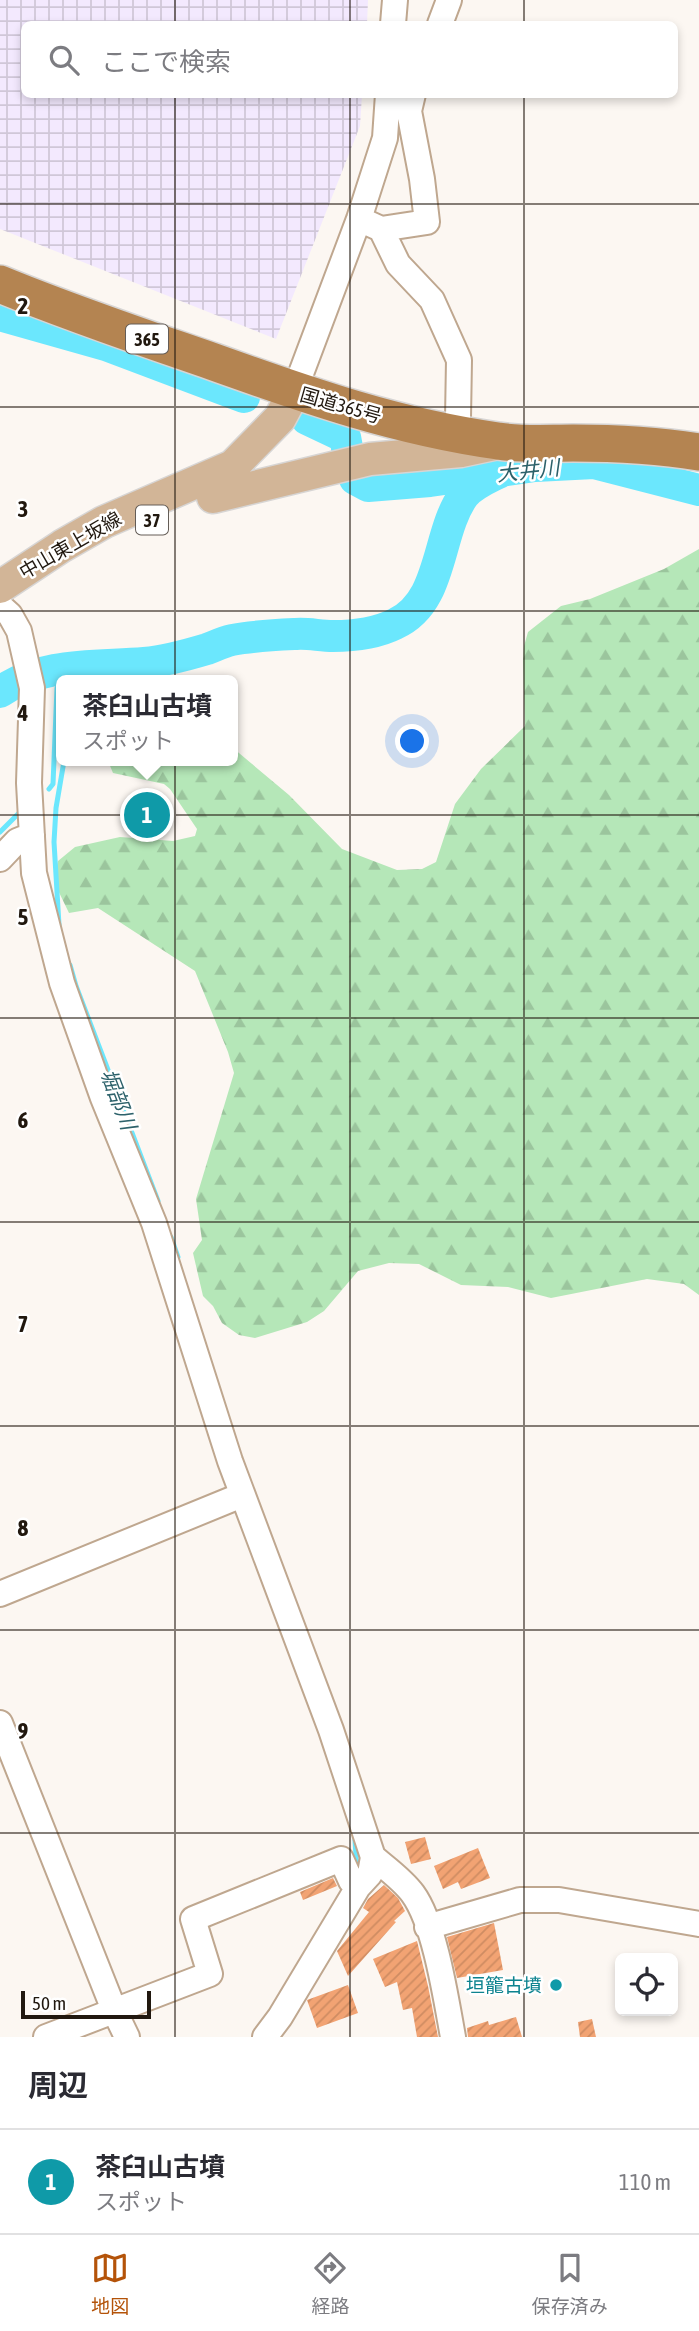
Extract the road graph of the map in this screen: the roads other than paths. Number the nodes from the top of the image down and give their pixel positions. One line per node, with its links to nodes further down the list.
1 (395, 0): 3 (street)
2 (449, 0): 4 (street)
3 (393, 21)
4 (441, 21)
5 (388, 98): 7 (street)
6 (412, 98): 8 (street)
7 (359, 219): 8 (street); 10 (street)
8 (381, 229): 11 (street)
9 (0, 285): 10 (highway, 国道365号 / 365)
10 (287, 405): 11 (highway, 国道365号 / 365); 14 (main road, 中山東上坂線 / 37); 15 (main road, 中山東上坂線 / 37)
11 (455, 434): 12 (highway, 国道365号 / 365)
12 (502, 442): 13 (highway, 国道365号 / 365); 14 (main road)
13 (699, 452)
14 (212, 497): 15 (main road, 中山東上坂線 / 37)
15 (0, 602): 16 (street)
16 (32, 835): 17 (street); 18 (street)
17 (0, 859)
18 (242, 1495): 19 (street); 21 (street)
19 (0, 1594)
20 (0, 1723): 25 (street)
21 (373, 1857): 22 (street); 24 (street)
22 (358, 1887): 25 (street); 28 (street)
23 (699, 1924): 24 (street)
24 (428, 1927): 29 (street)
25 (114, 2010): 26 (street); 27 (street)
26 (46, 2037)
27 (127, 2037)
28 (265, 2037)
29 (453, 2037)

